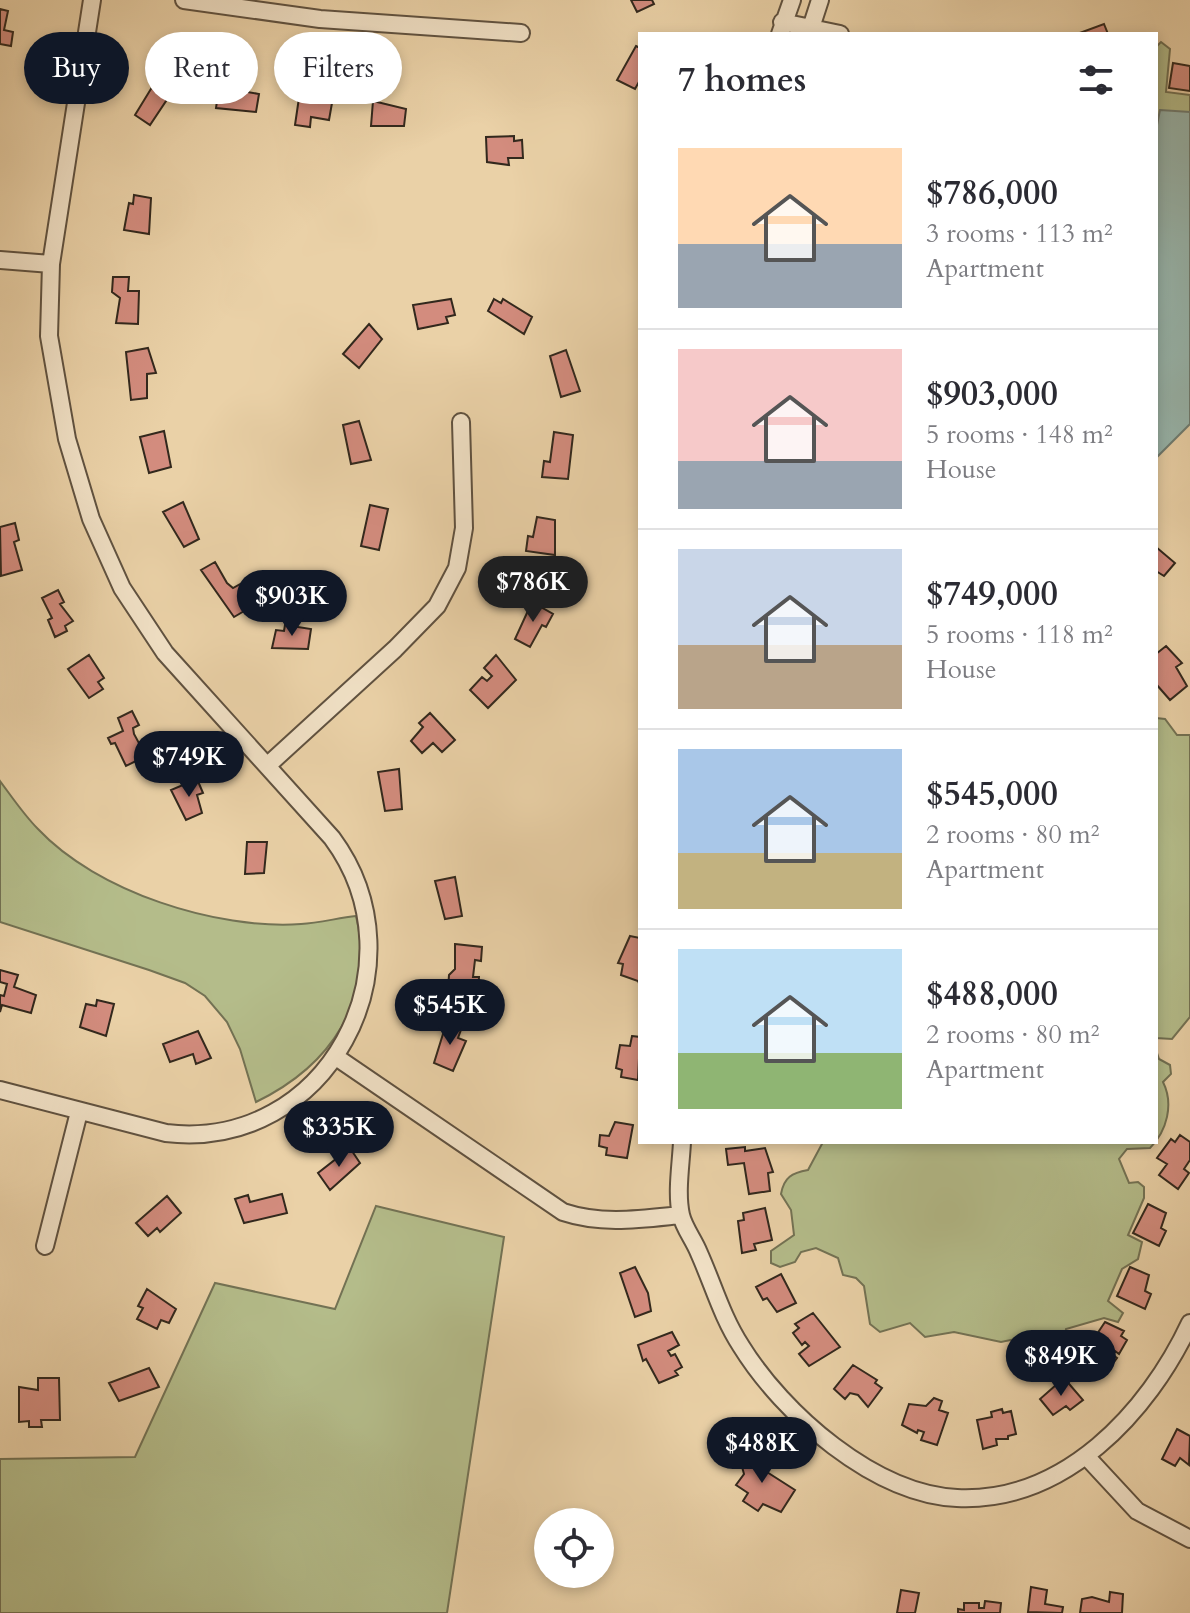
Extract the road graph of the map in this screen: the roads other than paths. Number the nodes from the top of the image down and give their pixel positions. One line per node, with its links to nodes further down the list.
1 (92, 0): 9 (street)
2 (184, 0): 7 (street)
3 (792, 0): 5 (street)
4 (820, 0): 6 (street)
5 (781, 28): 6 (street)
6 (810, 31)
7 (521, 33)
8 (0, 260): 9 (street)
9 (51, 264): 11 (street)
10 (461, 422): 11 (street)
11 (267, 766): 12 (street)
12 (336, 1057): 14 (street); 16 (street)
13 (0, 1090): 14 (street)
14 (79, 1112): 17 (street)
15 (682, 1144): 16 (street)
16 (681, 1215): 19 (street)
17 (45, 1246)
18 (1190, 1323): 19 (street)
19 (1086, 1456): 20 (street)
20 (1190, 1539)

